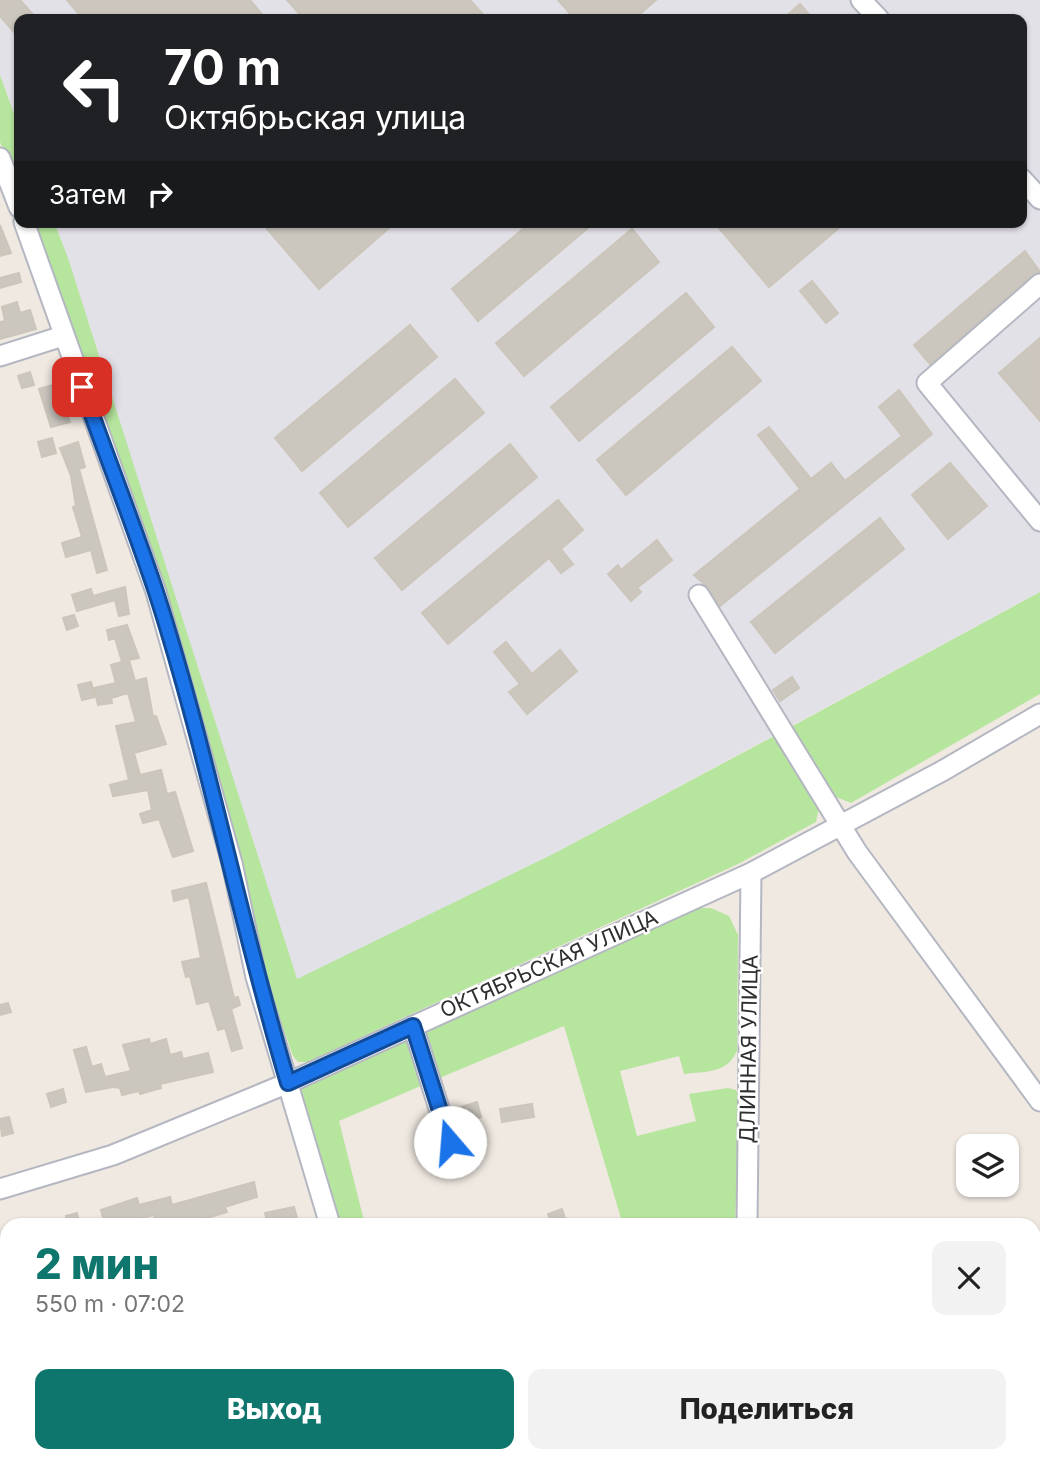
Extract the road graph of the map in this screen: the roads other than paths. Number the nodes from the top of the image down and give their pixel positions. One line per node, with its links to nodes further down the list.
1 (861, 0): 2 (street)
2 (874, 14)
3 (0, 158): 5 (street)
4 (1027, 185): 6 (street)
5 (14, 194)
6 (1040, 199)
7 (26, 228): 9 (street)
8 (1040, 284): 11 (street)
9 (63, 336): 10 (street); 17 (street)
10 (0, 356)
11 (1040, 521)
12 (699, 595): 14 (street)
13 (1040, 714): 14 (street, ОКТЯБРЬСКАЯ УЛИЦА)
14 (842, 826): 15 (street, ОКТЯБРЬСКАЯ УЛИЦА); 18 (street)
15 (751, 873): 16 (street, ОКТЯБРЬСКАЯ УЛИЦА); 22 (street, ДЛИННАЯ УЛИЦА)
16 (413, 1026): 17 (street, ОКТЯБРЬСКАЯ УЛИЦА); 19 (street)
17 (288, 1083): 20 (street, ОКТЯБРЬСКАЯ УЛИЦА); 21 (street)
18 (1040, 1101)
19 (456, 1162)
20 (0, 1189)
21 (328, 1218)
22 (747, 1218)

